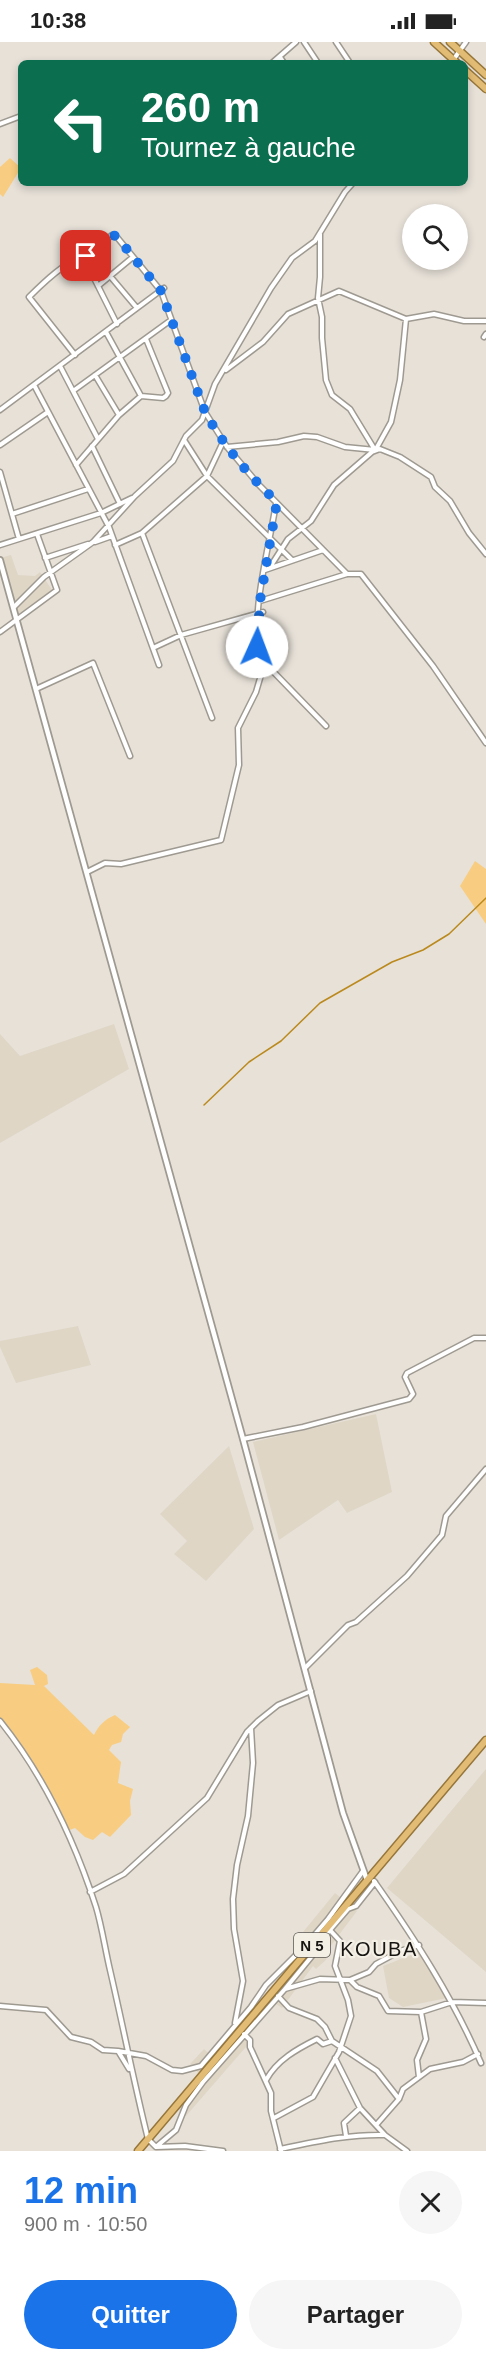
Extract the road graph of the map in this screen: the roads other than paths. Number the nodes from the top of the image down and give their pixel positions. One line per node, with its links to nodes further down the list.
1 (296, 42): 8 (street)
2 (304, 42): 11 (street)
3 (336, 42): 12 (street)
4 (434, 42): 13 (highway)
5 (450, 42): 7 (highway)
6 (466, 42): 7 (street)
7 (460, 51): 14 (street); 16 (highway)
8 (280, 57): 9 (street); 10 (street)
9 (276, 60)
10 (282, 60)
11 (316, 60)
12 (348, 60)
13 (452, 60)
14 (455, 60)
15 (468, 73): 17 (highway)
16 (486, 75)
17 (486, 89)
18 (18, 119): 19 (street)
19 (0, 124)
20 (350, 186): 21 (street)
21 (320, 233): 27 (street); 38 (street)
22 (86, 256): 23 (street); 25 (street); 35 (street)
23 (133, 257): 24 (street); 26 (street)
24 (110, 276): 25 (street); 28 (street)
25 (98, 286): 32 (street)
26 (162, 290): 28 (street); 30 (street)
27 (318, 300): 29 (street); 38 (street); 53 (street)
28 (137, 308): 32 (street)
29 (406, 319): 31 (street); 53 (street)
30 (171, 320): 34 (street); 45 (street)
31 (486, 321)
32 (117, 324): 33 (street)
33 (106, 332): 35 (street); 36 (street)
34 (146, 339): 36 (street); 42 (street)
35 (75, 355): 37 (street)
36 (120, 357): 39 (street); 42 (street)
37 (60, 366): 40 (street); 41 (street)
38 (223, 372): 45 (street)
39 (95, 375): 41 (street); 46 (street)
40 (34, 385): 43 (street); 44 (street)
41 (73, 391): 47 (street)
42 (141, 396): 46 (street)
43 (0, 410)
44 (48, 412): 50 (street); 54 (street)
45 (205, 412): 48 (street); 49 (street)
46 (119, 415): 47 (street)
47 (98, 439): 51 (street)
48 (184, 440): 56 (street); 58 (street)
49 (223, 442): 52 (street); 56 (street)
50 (0, 445)
51 (92, 446): 54 (street); 60 (street)
52 (227, 447): 53 (street); 59 (street)
53 (375, 450): 64 (street); 75 (street)
54 (76, 465): 57 (street)
55 (0, 472): 62 (street)
56 (207, 476): 65 (street); 69 (street)
57 (89, 489): 61 (street); 62 (street)
58 (135, 496): 60 (street); 63 (street)
59 (277, 502): 64 (street); 69 (street)
60 (120, 504): 61 (street)
61 (101, 513): 63 (street); 66 (street)
62 (12, 514): 68 (street)
63 (109, 527): 67 (street); 70 (street)
64 (302, 528): 73 (street); 74 (street)
65 (142, 533): 72 (street); 89 (street)
66 (37, 534): 68 (street); 76 (street)
67 (112, 536): 70 (street); 72 (street)
68 (20, 539): 71 (street)
69 (271, 540): 73 (street); 80 (street)
70 (92, 543): 76 (street); 81 (street)
71 (0, 545)
72 (115, 545): 90 (street)
73 (280, 549): 78 (street); 79 (street)
74 (323, 550): 78 (street); 82 (street)
75 (486, 554)
76 (45, 558): 81 (street)
77 (0, 560): 83 (street)
78 (292, 560): 80 (street)
79 (272, 564)
80 (265, 570): 84 (street)
81 (51, 572): 85 (street); 87 (street)
82 (347, 574): 84 (street); 96 (street)
83 (3, 579): 85 (street)
84 (260, 601): 86 (street)
85 (14, 607): 87 (street)
86 (260, 612): 89 (street); 95 (street)
87 (18, 621): 88 (street); 93 (street)
88 (0, 632)
89 (181, 635): 90 (street); 94 (street)
90 (153, 648): 91 (street)
91 (159, 665)
92 (261, 675): 98 (street)
93 (36, 689): 97 (street); 98 (street)
94 (212, 718)
95 (326, 726)
96 (486, 743)
97 (130, 756)
98 (87, 872): 100 (street)
99 (486, 1338): 100 (street)
100 (243, 1439): 102 (street)
101 (486, 1469): 102 (street)
102 (305, 1668): 103 (street)
103 (311, 1690): 105 (street); 107 (street)
104 (0, 1721): 110 (street)
105 (251, 1728): 110 (street); 121 (street)
106 (486, 1740): 108 (highway, N 5)
107 (363, 1871): 108 (street); 121 (street)
108 (369, 1878): 109 (street); 111 (highway, N 5)
109 (375, 1882): 111 (street); 112 (street)
110 (90, 1892): 126 (street)
111 (328, 1929): 113 (street); 115 (street); 139 (highway, N 5)
112 (419, 1945): 114 (street); 117 (street)
113 (339, 1980): 114 (street); 115 (street); 124 (street)
114 (350, 1980): 120 (street)
115 (285, 1989): 116 (street)
116 (278, 1996): 122 (street); 123 (street)
117 (452, 2002): 118 (street); 120 (street); 127 (street)
118 (486, 2003)
119 (0, 2006): 125 (street)
120 (421, 2012): 131 (street)
121 (234, 2027): 126 (street)
122 (244, 2034): 132 (street); 140 (street)
123 (332, 2041): 124 (street); 132 (street)
124 (341, 2046): 128 (street); 133 (street)
125 (118, 2051): 126 (street); 130 (street)
126 (127, 2053): 130 (street)
127 (478, 2054): 129 (street); 131 (street)
128 (335, 2058): 134 (street); 135 (street)
129 (481, 2062)
130 (131, 2072): 139 (street)
131 (419, 2077): 133 (street)
132 (266, 2080): 135 (street)
133 (399, 2099): 136 (street)
134 (360, 2108): 136 (street); 138 (street)
135 (274, 2118): 141 (street)
136 (377, 2124): 137 (street)
137 (385, 2135): 138 (street); 144 (street)
138 (346, 2136): 141 (street)
139 (148, 2139): 140 (street); 142 (highway, N 5)
140 (156, 2146): 143 (street)
141 (280, 2150)
142 (138, 2151)
143 (223, 2151)
144 (407, 2151)

